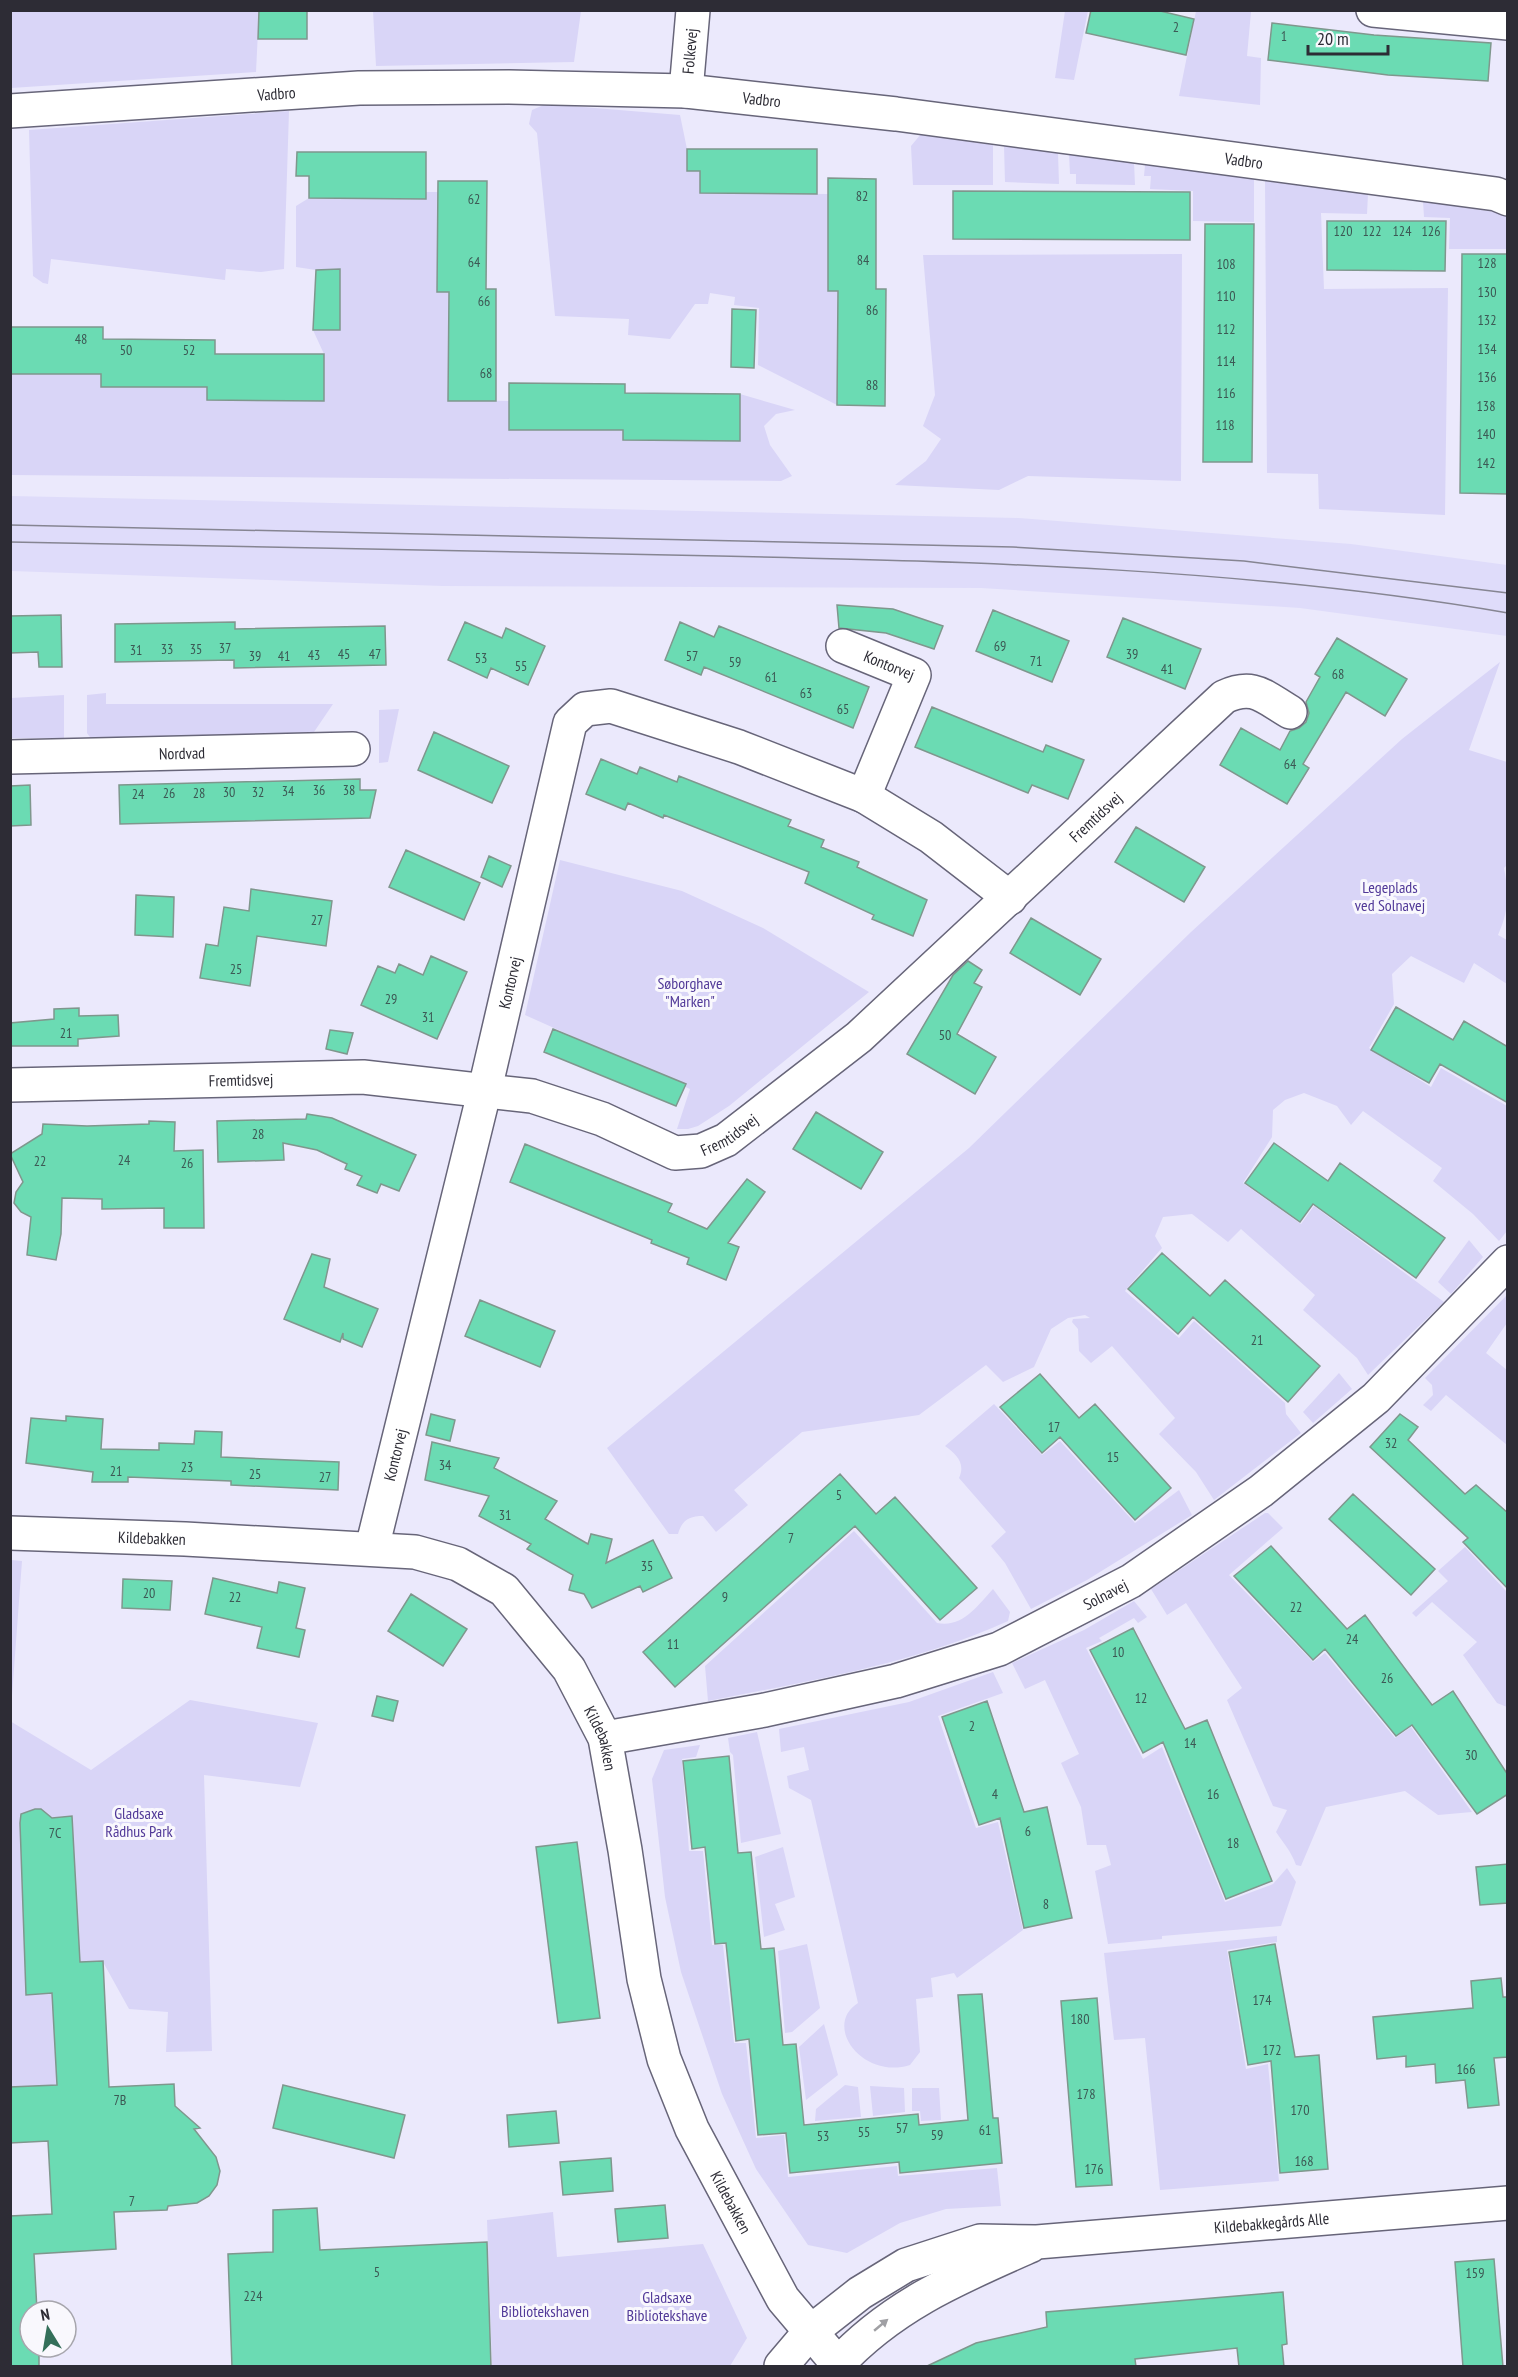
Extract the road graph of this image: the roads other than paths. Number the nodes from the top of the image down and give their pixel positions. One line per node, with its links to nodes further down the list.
1 (693, 10): 4 (street, Folkevej)
2 (1373, 10): 3 (street)
3 (1508, 22)
4 (686, 91): 5 (street, Vadbro); 6 (street, Vadbro)
5 (10, 111)
6 (1508, 199)
7 (843, 646): 11 (street, Kontorvej)
8 (1290, 712): 12 (street, Fremtidsvej)
9 (354, 749): 10 (street, Nordvad)
10 (10, 757)
11 (864, 796): 12 (street, Kontorvej); 14 (street, Kontorvej)
12 (1010, 898): 14 (street, Fremtidsvej)
13 (10, 1085): 14 (street, Fremtidsvej)
14 (485, 1089): 17 (street, Kontorvej)
15 (1508, 1262): 18 (street, Solnavej)
16 (10, 1533): 17 (street, Kildebakken)
17 (372, 1548): 18 (street, Kildebakken)
18 (605, 1738): 21 (street, Kildebakken)
19 (1508, 2203): 20 (street, Kildebakkegårds Alle)
20 (1037, 2242): 21 (street, Kildebakkegårds Alle); 22 (street, Kildebakkegårds Alle, one-way to 20)
21 (809, 2333): 22 (street, Kildebakken); 23 (street, Kildebakkegårds Alle)
22 (837, 2365)
23 (781, 2367)

